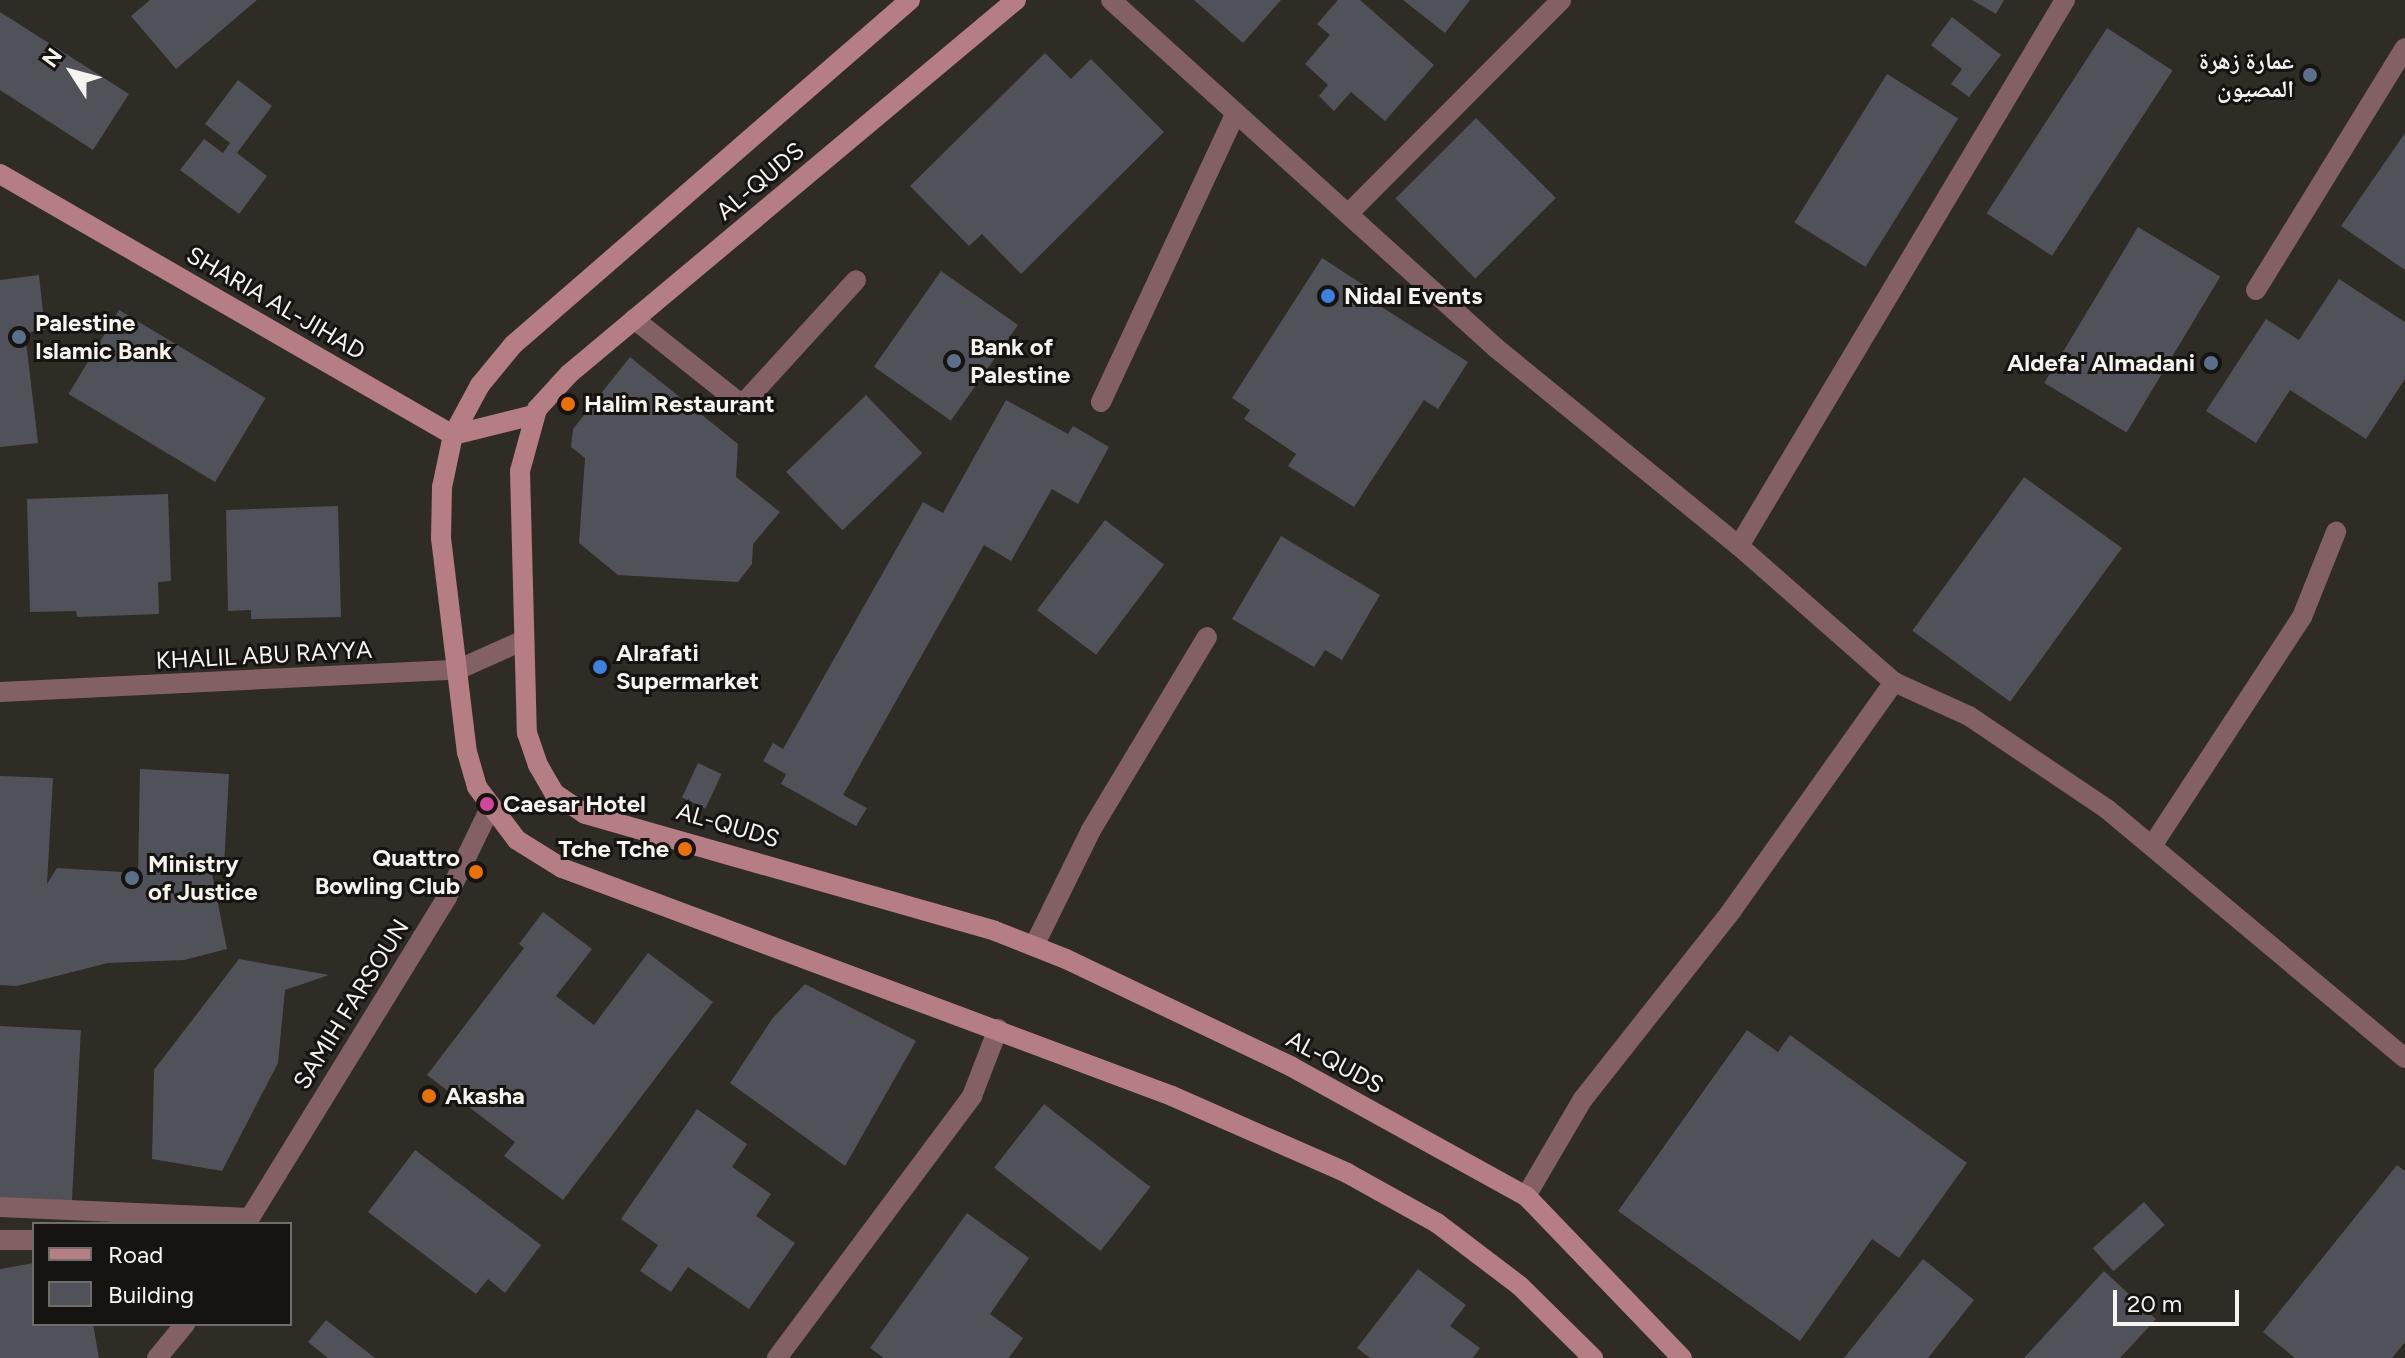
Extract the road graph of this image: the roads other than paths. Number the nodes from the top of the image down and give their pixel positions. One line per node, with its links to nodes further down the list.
1 (910, 0): 15 (street, AL-QUDS)
2 (1016, 0): 12 (street, AL-QUDS)
3 (1111, 0): 7 (street)
4 (1561, 0): 9 (street)
5 (2065, 0): 17 (street)
6 (2405, 48): 11 (street)
7 (1236, 113): 9 (street); 13 (street)
8 (0, 174): 15 (street, SHARIA AL-JIHAD)
9 (1348, 214): 17 (street)
10 (856, 280): 12 (street)
11 (2256, 290)
12 (634, 319): 14 (street, AL-QUDS)
13 (1101, 402)
14 (534, 415): 15 (street); 19 (street, AL-QUDS)
15 (453, 435): 20 (street, AL-QUDS)
16 (2336, 532): 24 (street)
17 (1739, 546): 21 (street)
18 (1207, 637): 25 (street)
19 (524, 640): 20 (street, KHALIL ABU RAYYA); 25 (street, AL-QUDS)
20 (457, 670): 22 (street, KHALIL ABU RAYYA); 23 (street, AL-QUDS)
21 (1894, 682): 24 (street); 28 (street)
22 (0, 692)
23 (491, 806): 26 (street, AL-QUDS); 30 (street, SAMIH FARSOUN)
24 (2152, 846): 27 (street)
25 (1034, 946): 28 (street, AL-QUDS)
26 (998, 1029): 35 (street); 36 (street, AL-QUDS)
27 (2405, 1058)
28 (1526, 1196): 37 (street, AL-QUDS)
29 (0, 1207): 30 (street)
30 (248, 1221)
31 (0, 1240): 32 (street)
32 (32, 1240)
33 (183, 1326): 34 (street)
34 (157, 1358)
35 (777, 1358)
36 (1593, 1358)
37 (1682, 1358)

